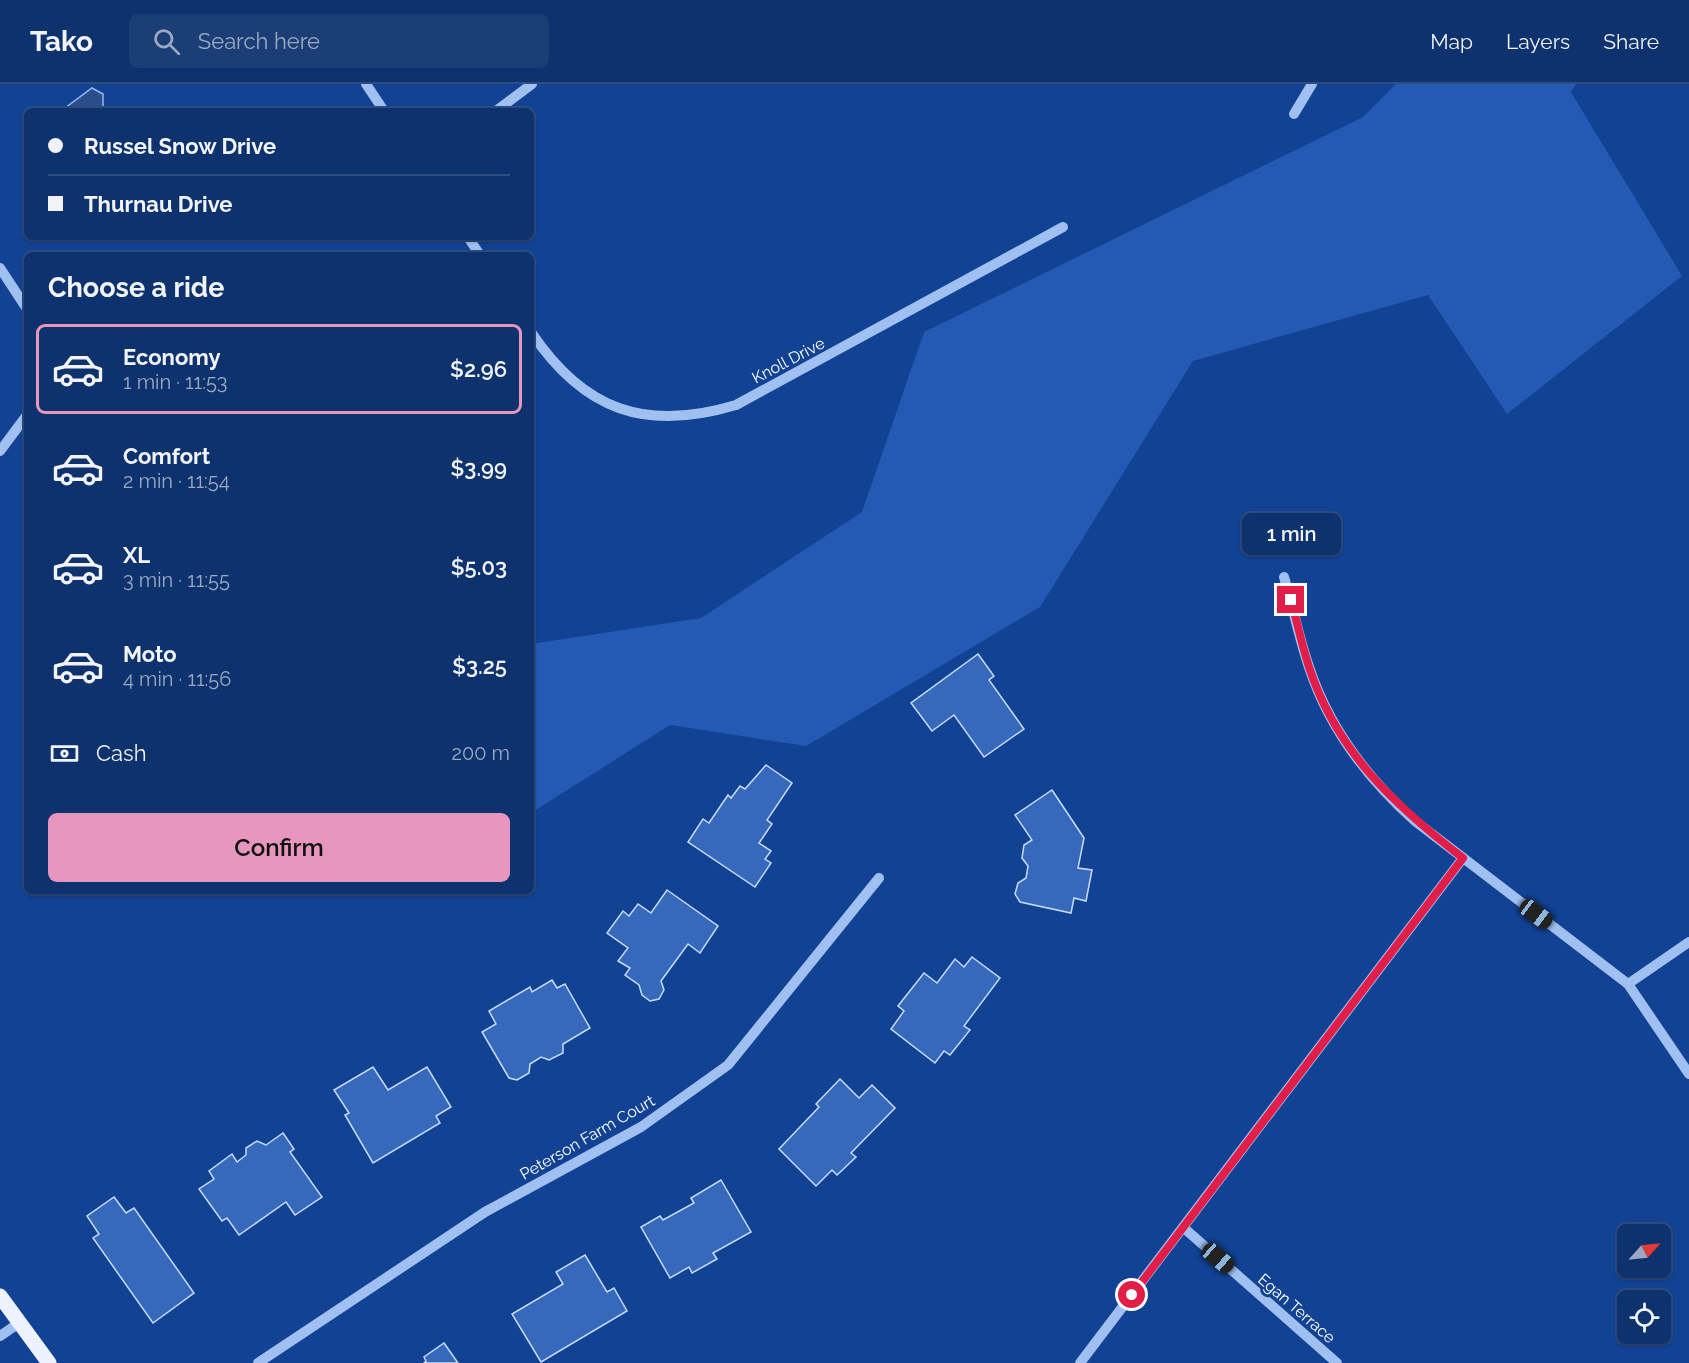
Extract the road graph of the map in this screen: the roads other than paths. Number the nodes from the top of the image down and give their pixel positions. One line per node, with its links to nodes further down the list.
1 (366, 84): 4 (street)
2 (532, 84): 5 (street)
3 (1312, 84): 6 (street)
4 (382, 108)
5 (500, 108)
6 (1294, 114)
7 (1064, 227): 10 (street, Knoll Drive)
8 (0, 268): 9 (street)
9 (24, 304)
10 (534, 336)
11 (24, 419): 12 (street)
12 (0, 451)
13 (1284, 578): 14 (street)
14 (1463, 858): 17 (street); 19 (street)
15 (879, 878): 24 (street, Peterson Farm Court)
16 (1689, 942): 17 (street)
17 (1628, 984): 18 (street)
18 (1689, 1074)
19 (1184, 1228): 25 (street); 26 (street, Egan Terrace)
20 (0, 1296): 21 (main road)
21 (20, 1323): 22 (street); 23 (main road)
22 (0, 1336)
23 (50, 1363)
24 (258, 1363)
25 (1080, 1363)
26 (1337, 1363)

